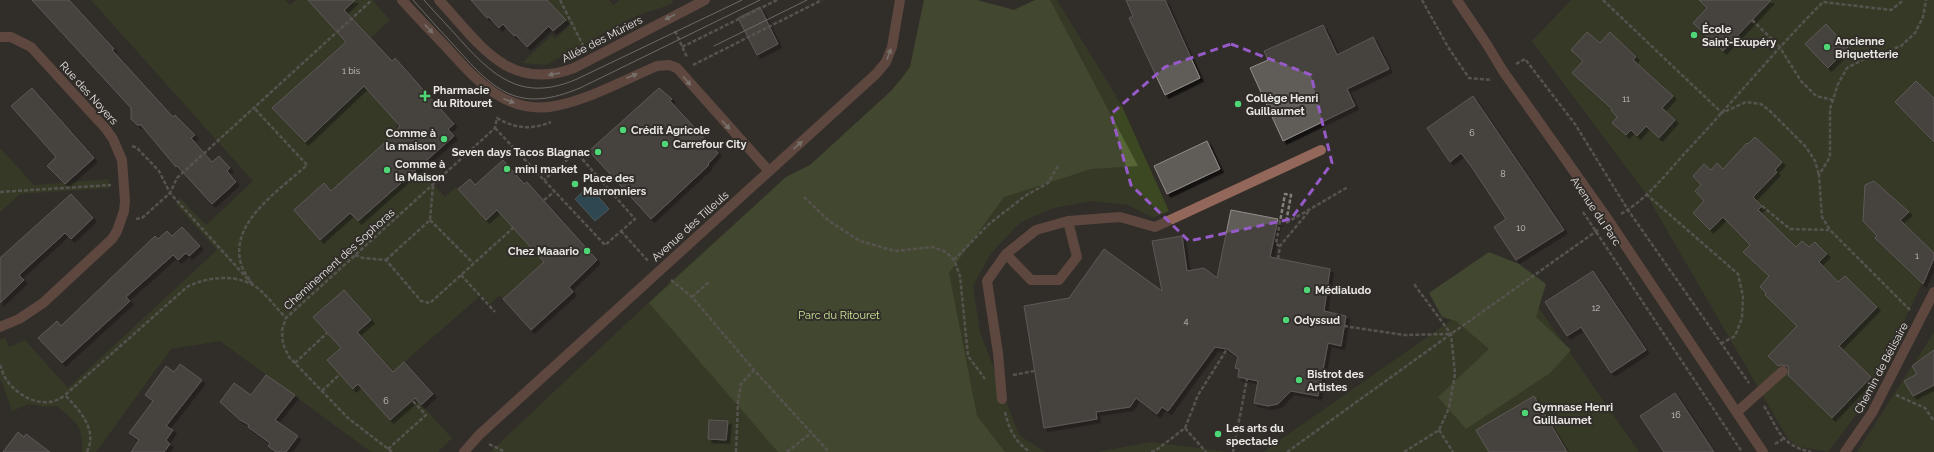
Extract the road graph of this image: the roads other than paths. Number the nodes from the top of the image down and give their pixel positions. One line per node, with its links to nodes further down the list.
1 (402, 0): 8 (street, one-way to 8)
2 (439, 0): 3 (street, Allée des Mûriers, one-way to 2)
3 (705, 0)
4 (900, 0): 8 (street, Avenue des Tilleuls, one-way to 4)
5 (1457, 0): 15 (street, Avenue du Parc)
6 (0, 37): 12 (street, Rue des Noyers)
7 (1321, 150): 9 (street)
8 (769, 171): 16 (street, Avenue des Tilleuls)
9 (1068, 221): 10 (street); 10 (street)
10 (1006, 254): 14 (street)
11 (1934, 292): 18 (street, Chemin de Bélisaire)
12 (0, 327)
13 (1783, 370): 15 (street)
14 (1002, 398)
15 (1737, 412): 17 (street, Avenue du Parc)
16 (464, 452)
17 (1763, 452)
18 (1845, 452)

